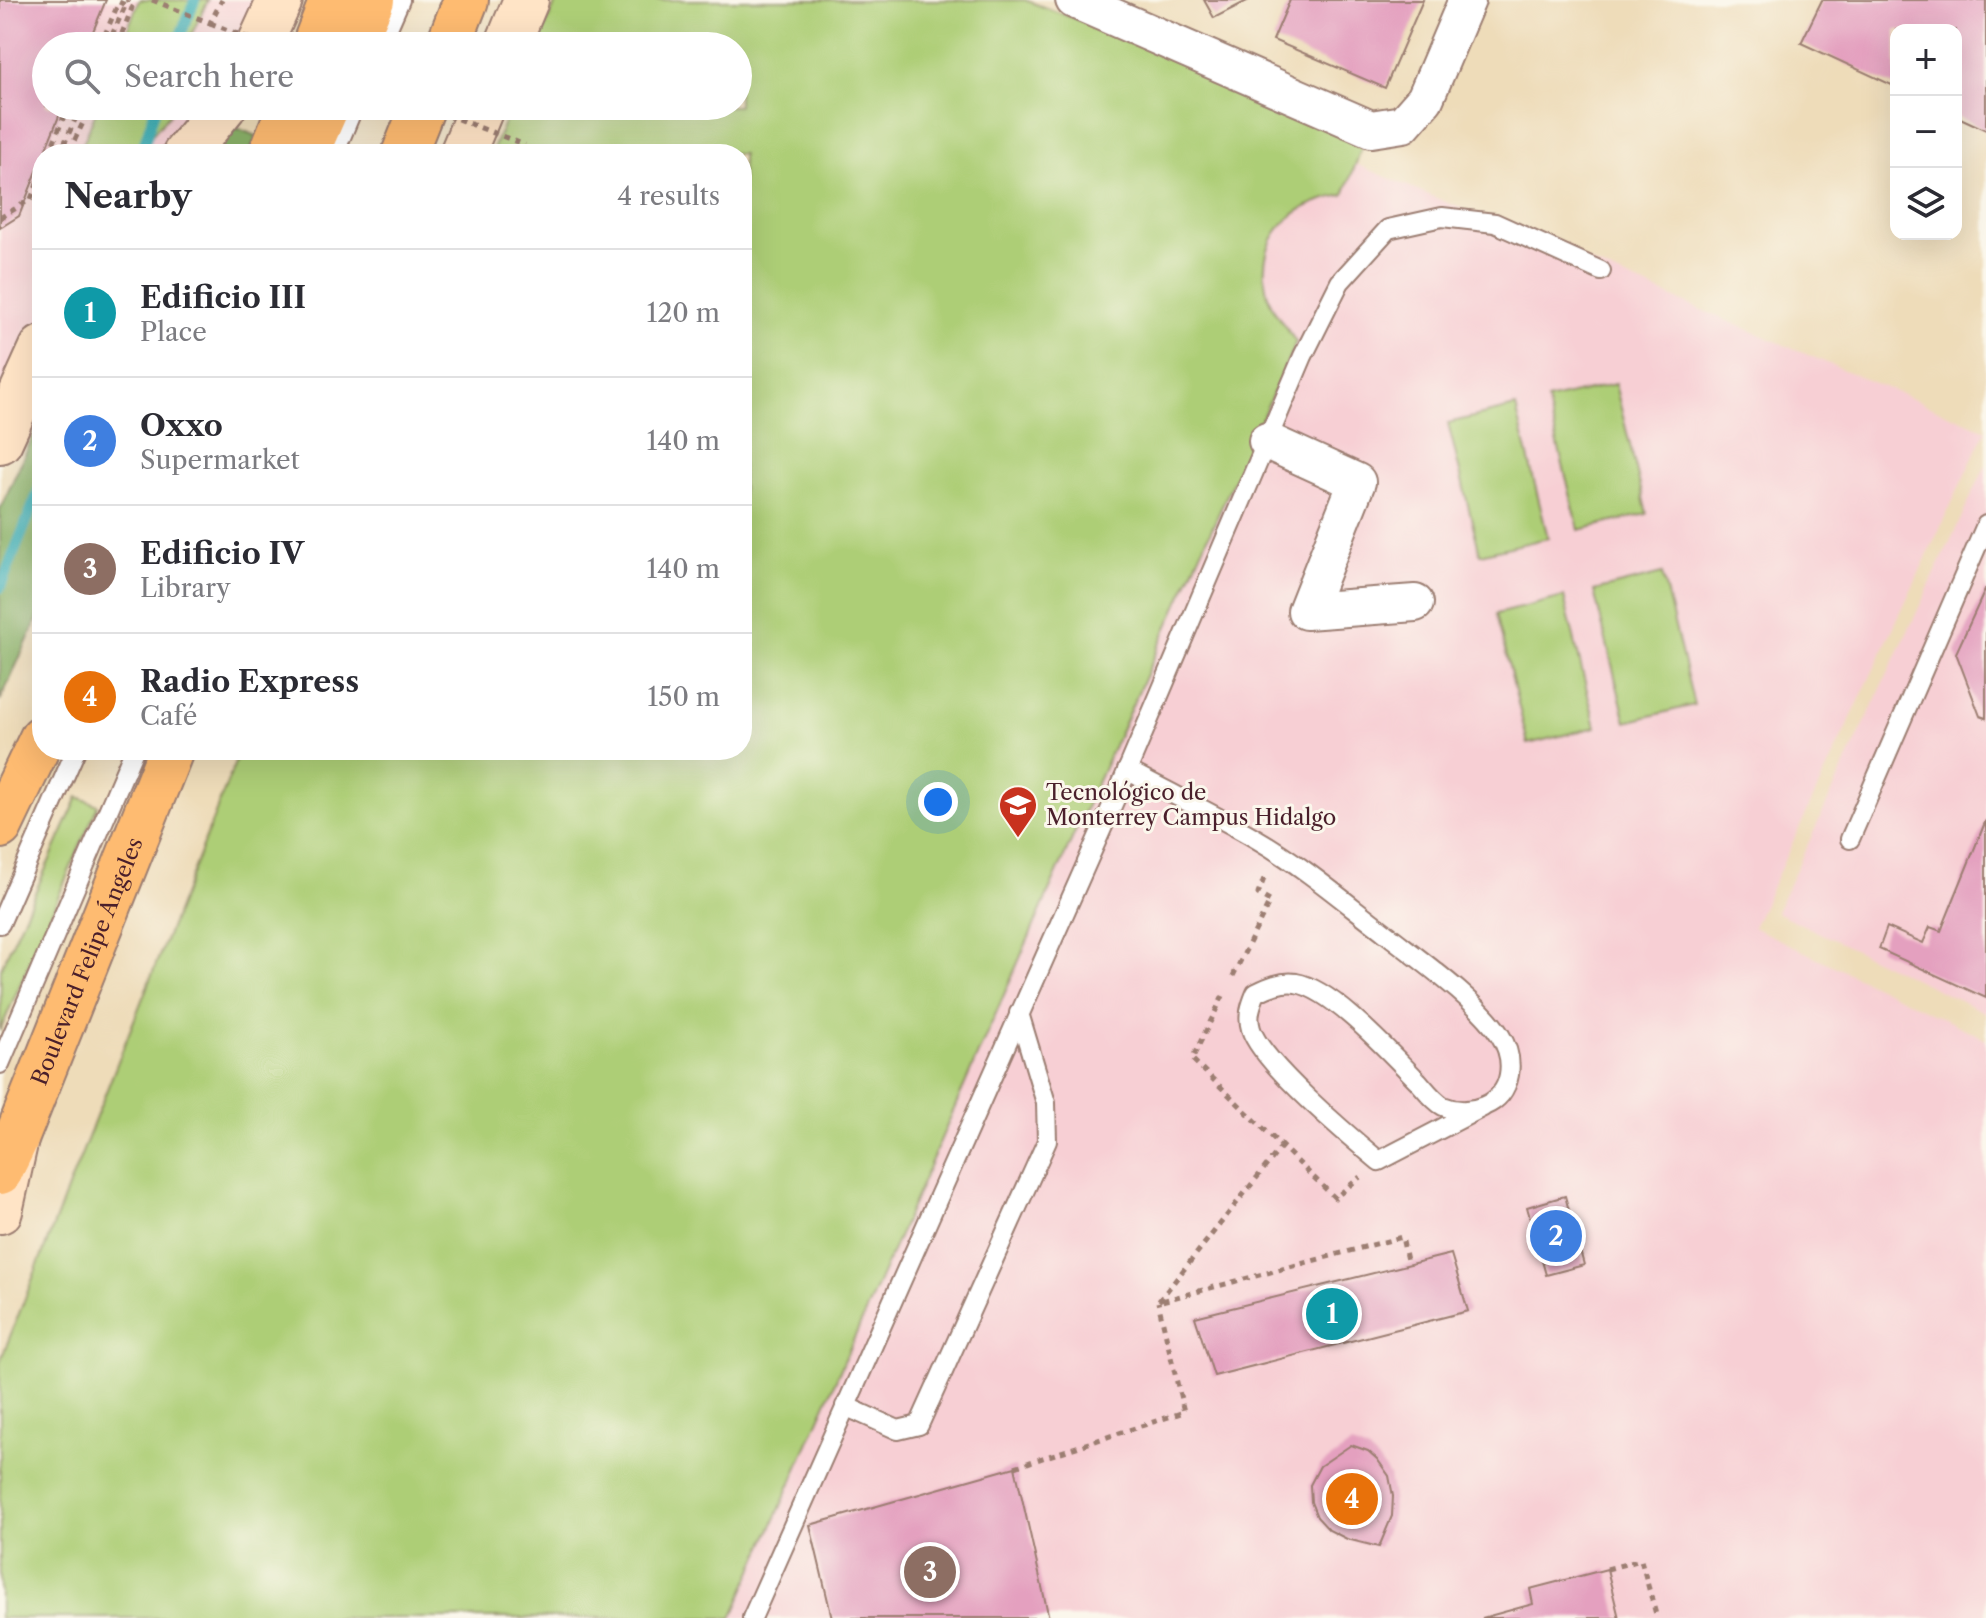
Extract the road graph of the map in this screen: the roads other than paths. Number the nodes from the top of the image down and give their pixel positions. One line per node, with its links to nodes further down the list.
1 (280, 0): 9 (main road)
2 (332, 0): 10 (highway)
3 (372, 0): 11 (highway)
4 (400, 0): 12 (lane)
5 (466, 0): 13 (highway)
6 (526, 0): 14 (main road)
7 (1074, 0): 8 (street)
8 (1467, 0)
9 (265, 32)
10 (319, 32)
11 (358, 32)
12 (386, 32)
13 (453, 32)
14 (513, 32)
15 (213, 120): 21 (main road)
16 (284, 120): 22 (highway)
17 (321, 120): 23 (highway)
18 (348, 120): 24 (lane)
19 (417, 120): 25 (highway)
20 (476, 120): 26 (main road)
21 (193, 144)
22 (275, 144)
23 (310, 144)
24 (338, 144)
25 (408, 144)
26 (466, 144)
27 (1601, 271): 30 (lane)
28 (32, 370): 29 (main road)
29 (0, 441)
30 (1267, 441): 32 (street); 37 (lane)
31 (1986, 525): 39 (lane)
32 (1415, 603)
33 (32, 759): 38 (highway)
34 (72, 760): 40 (lane)
35 (130, 760): 42 (lane)
36 (167, 760): 44 (highway, Boulevard Felipe Ángeles)
37 (1127, 770): 41 (lane); 43 (lane)
38 (0, 826)
39 (1850, 839)
40 (0, 924)
41 (1019, 1013): 46 (lane); 46 (lane)
42 (0, 1064)
43 (1483, 1107): 43 (lane)
44 (8, 1156): 45 (main road)
45 (0, 1211)
46 (845, 1406): 47 (lane)
47 (752, 1618)

